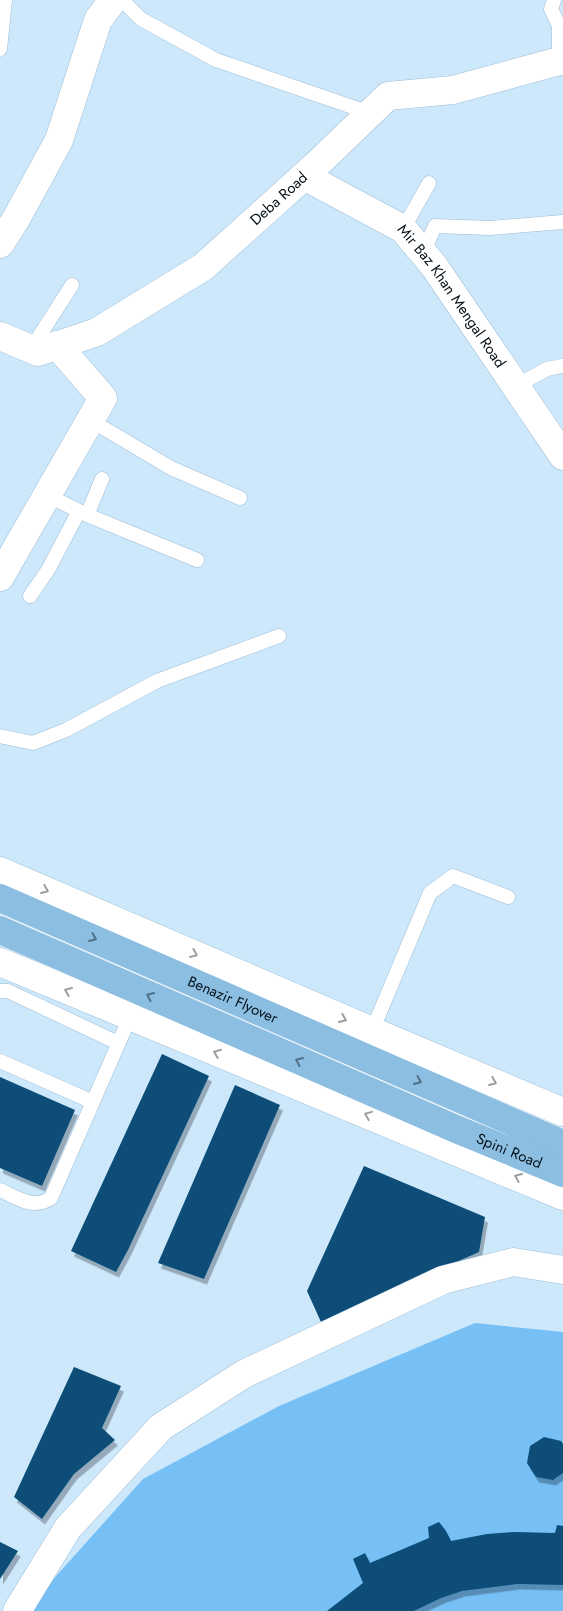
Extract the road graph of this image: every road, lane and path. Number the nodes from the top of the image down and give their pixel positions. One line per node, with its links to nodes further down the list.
1 (5, 0): 6 (lane)
2 (113, 0): 13 (street)
3 (122, 0): 8 (lane)
4 (554, 0): 5 (lane)
5 (561, 26): 7 (lane)
6 (0, 49)
7 (561, 61): 8 (street, Deba Road)
8 (370, 113): 9 (street, Deba Road)
9 (304, 176): 12 (street, Mir Baz Khan Mengal Road); 17 (street, Deba Road)
10 (429, 183): 12 (lane)
11 (563, 222): 14 (lane)
12 (403, 229): 14 (street, Mir Baz Khan Mengal Road)
13 (0, 244)
14 (423, 253): 19 (street, Mir Baz Khan Mengal Road)
15 (72, 285): 17 (lane)
16 (0, 336): 17 (street)
17 (44, 347): 20 (street)
18 (563, 366): 19 (lane)
19 (516, 386): 21 (street, Mir Baz Khan Mengal Road)
20 (90, 420): 23 (street); 24 (lane)
21 (563, 456)
22 (102, 479): 25 (lane)
23 (48, 495): 25 (lane); 27 (street)
24 (240, 498)
25 (83, 513): 26 (lane); 28 (lane)
26 (198, 560)
27 (0, 577)
28 (30, 596)
29 (279, 636): 30 (lane)
30 (0, 736)
31 (0, 871): 38 (street, one-way to 38)
32 (508, 897): 38 (lane)
33 (0, 898): 41 (main road, Benazir Flyover, one-way to 41)
34 (0, 930): 44 (main road, Benazir Flyover, one-way to 34)
35 (0, 962): 37 (street, one-way to 35)
36 (0, 992): 39 (lane)
37 (130, 1017): 39 (lane); 48 (street, one-way to 37)
38 (372, 1031): 43 (street, one-way to 43)
39 (118, 1043): 42 (lane)
40 (0, 1061): 42 (lane)
41 (465, 1101): 45 (main road, Spini Road)
42 (92, 1102): 47 (lane)
43 (563, 1112)
44 (456, 1129): 46 (main road, Spini Road)
45 (563, 1144)
46 (563, 1173)
47 (0, 1190)
48 (563, 1196)
49 (563, 1270): 50 (street)
50 (17, 1611)

